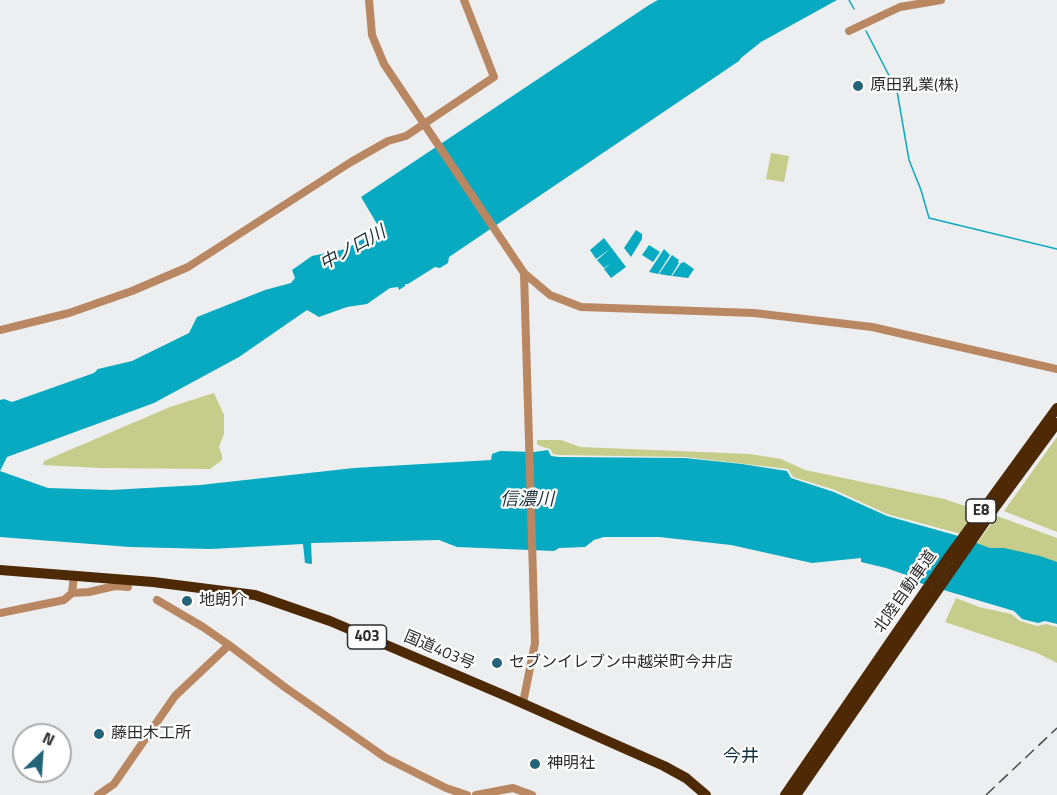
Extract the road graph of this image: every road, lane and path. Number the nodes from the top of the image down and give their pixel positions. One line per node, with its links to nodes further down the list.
1 (369, 0): 5 (street)
2 (464, 0): 5 (street)
3 (941, 0): 4 (street)
4 (849, 31)
5 (424, 124): 6 (street); 7 (street)
6 (524, 273): 8 (street); 18 (street)
7 (0, 330)
8 (1057, 369)
9 (1057, 408): 24 (highway, 北陸自動車道 / E8)
10 (1057, 423): 25 (highway, 北陸自動車道 / E8)
11 (0, 570): 12 (highway, 国道403号 / 403)
12 (74, 575): 14 (street); 18 (highway, 国道403号 / 403)
13 (128, 587): 14 (street)
14 (72, 593): 16 (street)
15 (157, 600): 17 (street)
16 (0, 613)
17 (229, 645): 19 (street); 20 (street)
18 (523, 703): 23 (highway, 国道403号 / 403)
19 (98, 795)
20 (468, 795)
21 (476, 795): 22 (street)
22 (532, 795)
23 (706, 795)
24 (785, 795)
25 (796, 795)

